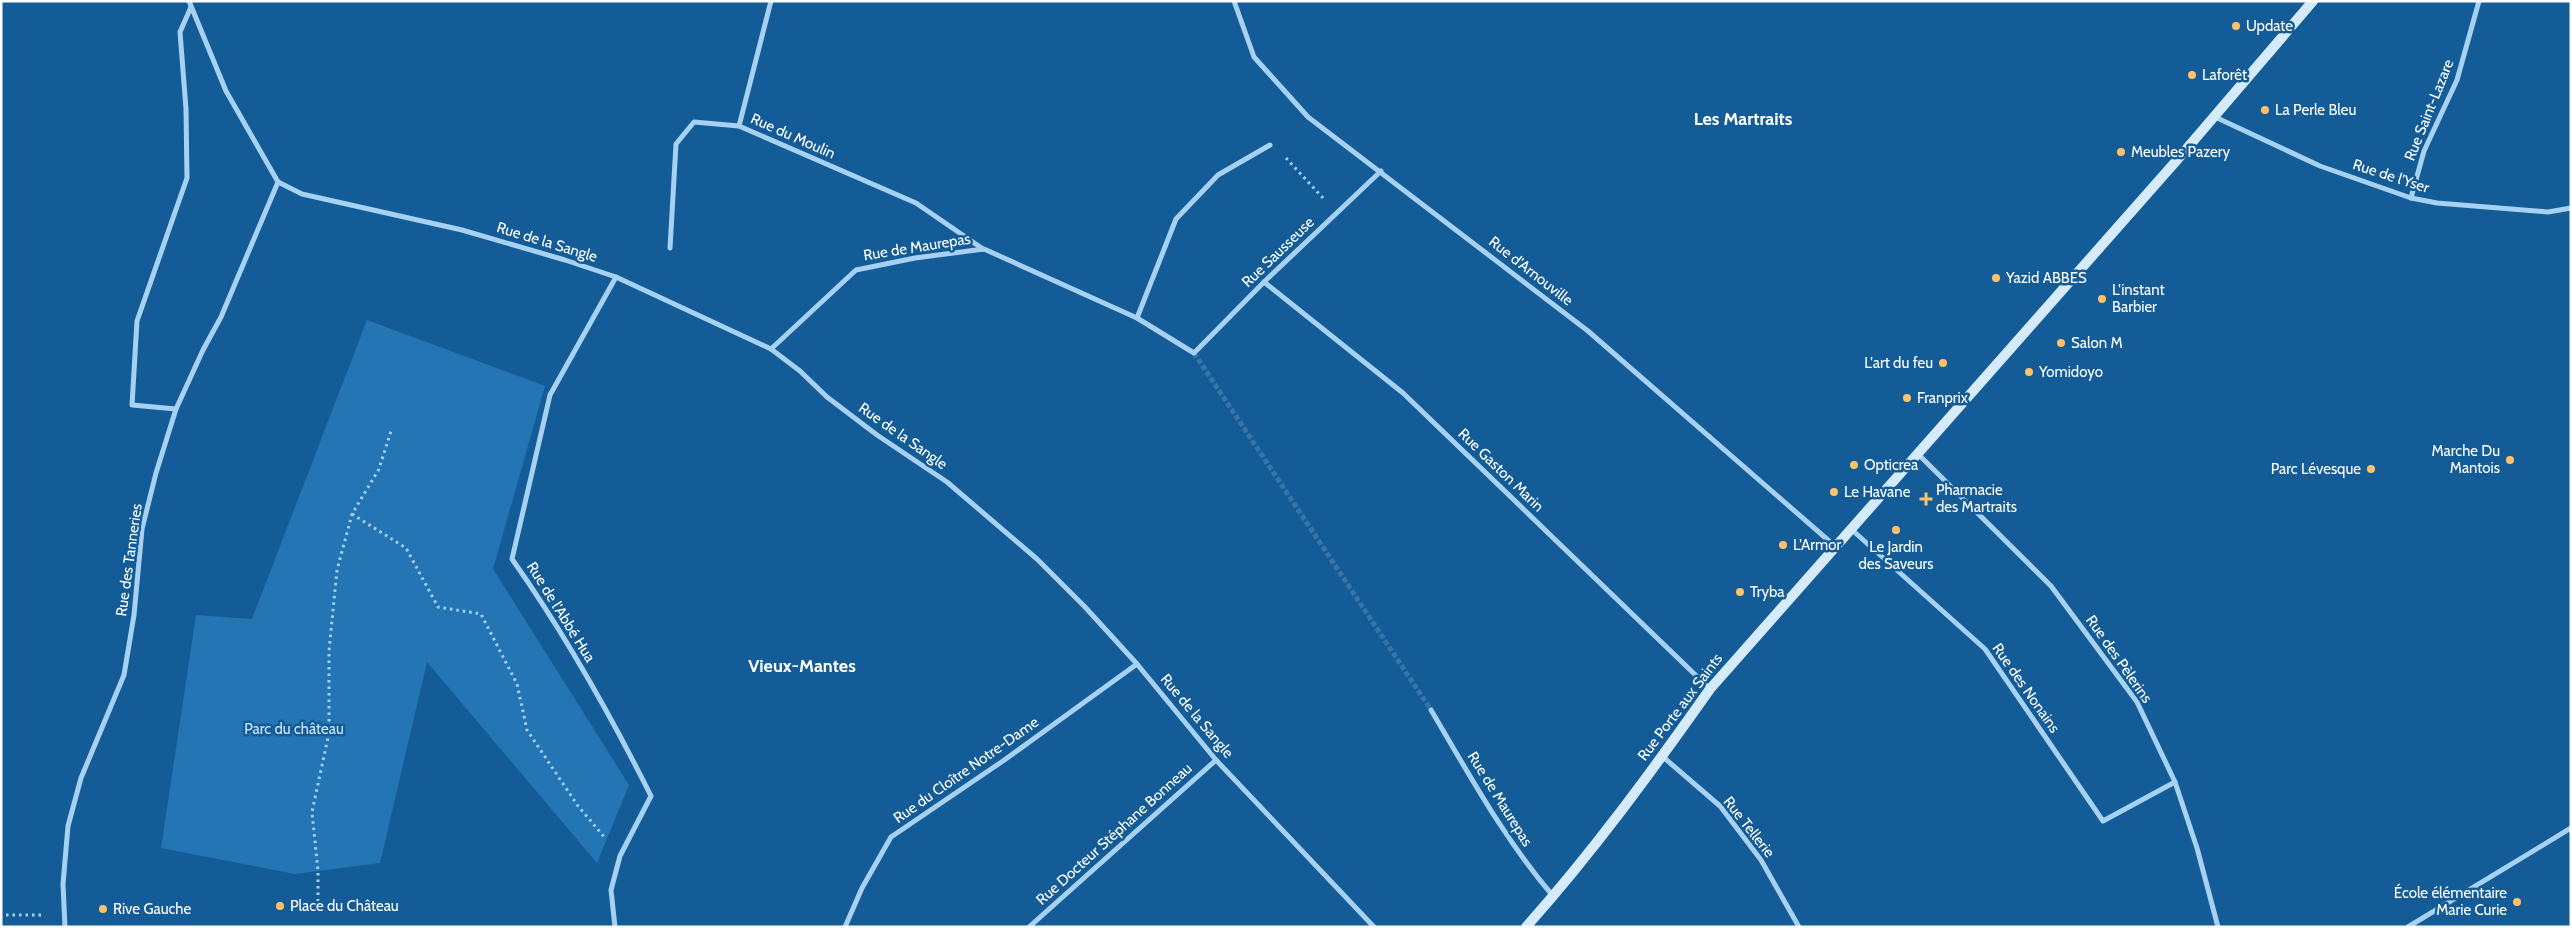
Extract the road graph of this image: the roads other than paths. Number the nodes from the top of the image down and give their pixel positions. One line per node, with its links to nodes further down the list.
1 (188, 1): 6 (street)
2 (771, 1): 8 (street)
3 (1234, 1): 10 (street, Rue d'Arnouville)
4 (2313, 1): 7 (main road, Rue Porte aux Saints)
5 (2479, 1): 12 (street, Rue Saint-Lazare)
6 (191, 7): 11 (street); 21 (street)
7 (2215, 117): 12 (street, Rue de l'Yser); 22 (main road, Rue Porte aux Saints)
8 (739, 126): 14 (street, Rue du Moulin); 15 (street, Rue du Moulin)
9 (1270, 146): 18 (street)
10 (1381, 171): 17 (street, Rue Sausseuse); 24 (street, Rue d'Arnouville)
11 (278, 182): 16 (street, Rue de la Sangle); 21 (street, Rue des Tanneries)
12 (2411, 198): 13 (street, Rue de l'Yser)
13 (2571, 208)
14 (670, 248)
15 (984, 249): 18 (street, Rue de Maurepas); 19 (street, Rue de Maurepas)
16 (616, 277): 19 (street, Rue de la Sangle); 34 (street, Rue de l'Abbé Hua)
17 (1264, 282): 20 (street, Rue Sausseuse); 26 (street, Rue Gaston Marin)
18 (1138, 318): 20 (street, Rue de Maurepas)
19 (772, 349): 25 (street, Rue de la Sangle)
20 (1194, 353)
21 (176, 409): 33 (street, Rue des Tanneries)
22 (1919, 455): 23 (main road, Rue Porte aux Saints); 30 (street, Rue des Pèlerins)
23 (1851, 529): 24 (main road, Rue Porte aux Saints); 30 (street, Rue des Nonains)
24 (1836, 546): 26 (main road, Rue Porte aux Saints)
25 (1137, 664): 29 (street, Rue de la Sangle); 35 (street, Rue du Cloître Notre-Dame)
26 (1710, 689): 28 (main road, Rue Porte aux Saints)
27 (1431, 710): 32 (street, Rue de Maurepas)
28 (1662, 756): 32 (main road, Rue Porte aux Saints); 39 (street, Rue Tellerie)
29 (1216, 760): 36 (street, Rue Docteur Stéphane Bonneau); 37 (street, Rue de la Sangle)
30 (2175, 782): 40 (street, Rue des Pèlerins)
31 (2571, 828): 41 (street)
32 (1554, 896): 38 (main road, Rue Porte aux Saints)
33 (65, 927)
34 (615, 927)
35 (845, 927)
36 (1029, 927)
37 (1374, 927)
38 (1526, 927)
39 (1799, 927)
40 (2218, 927)
41 (2408, 927)

